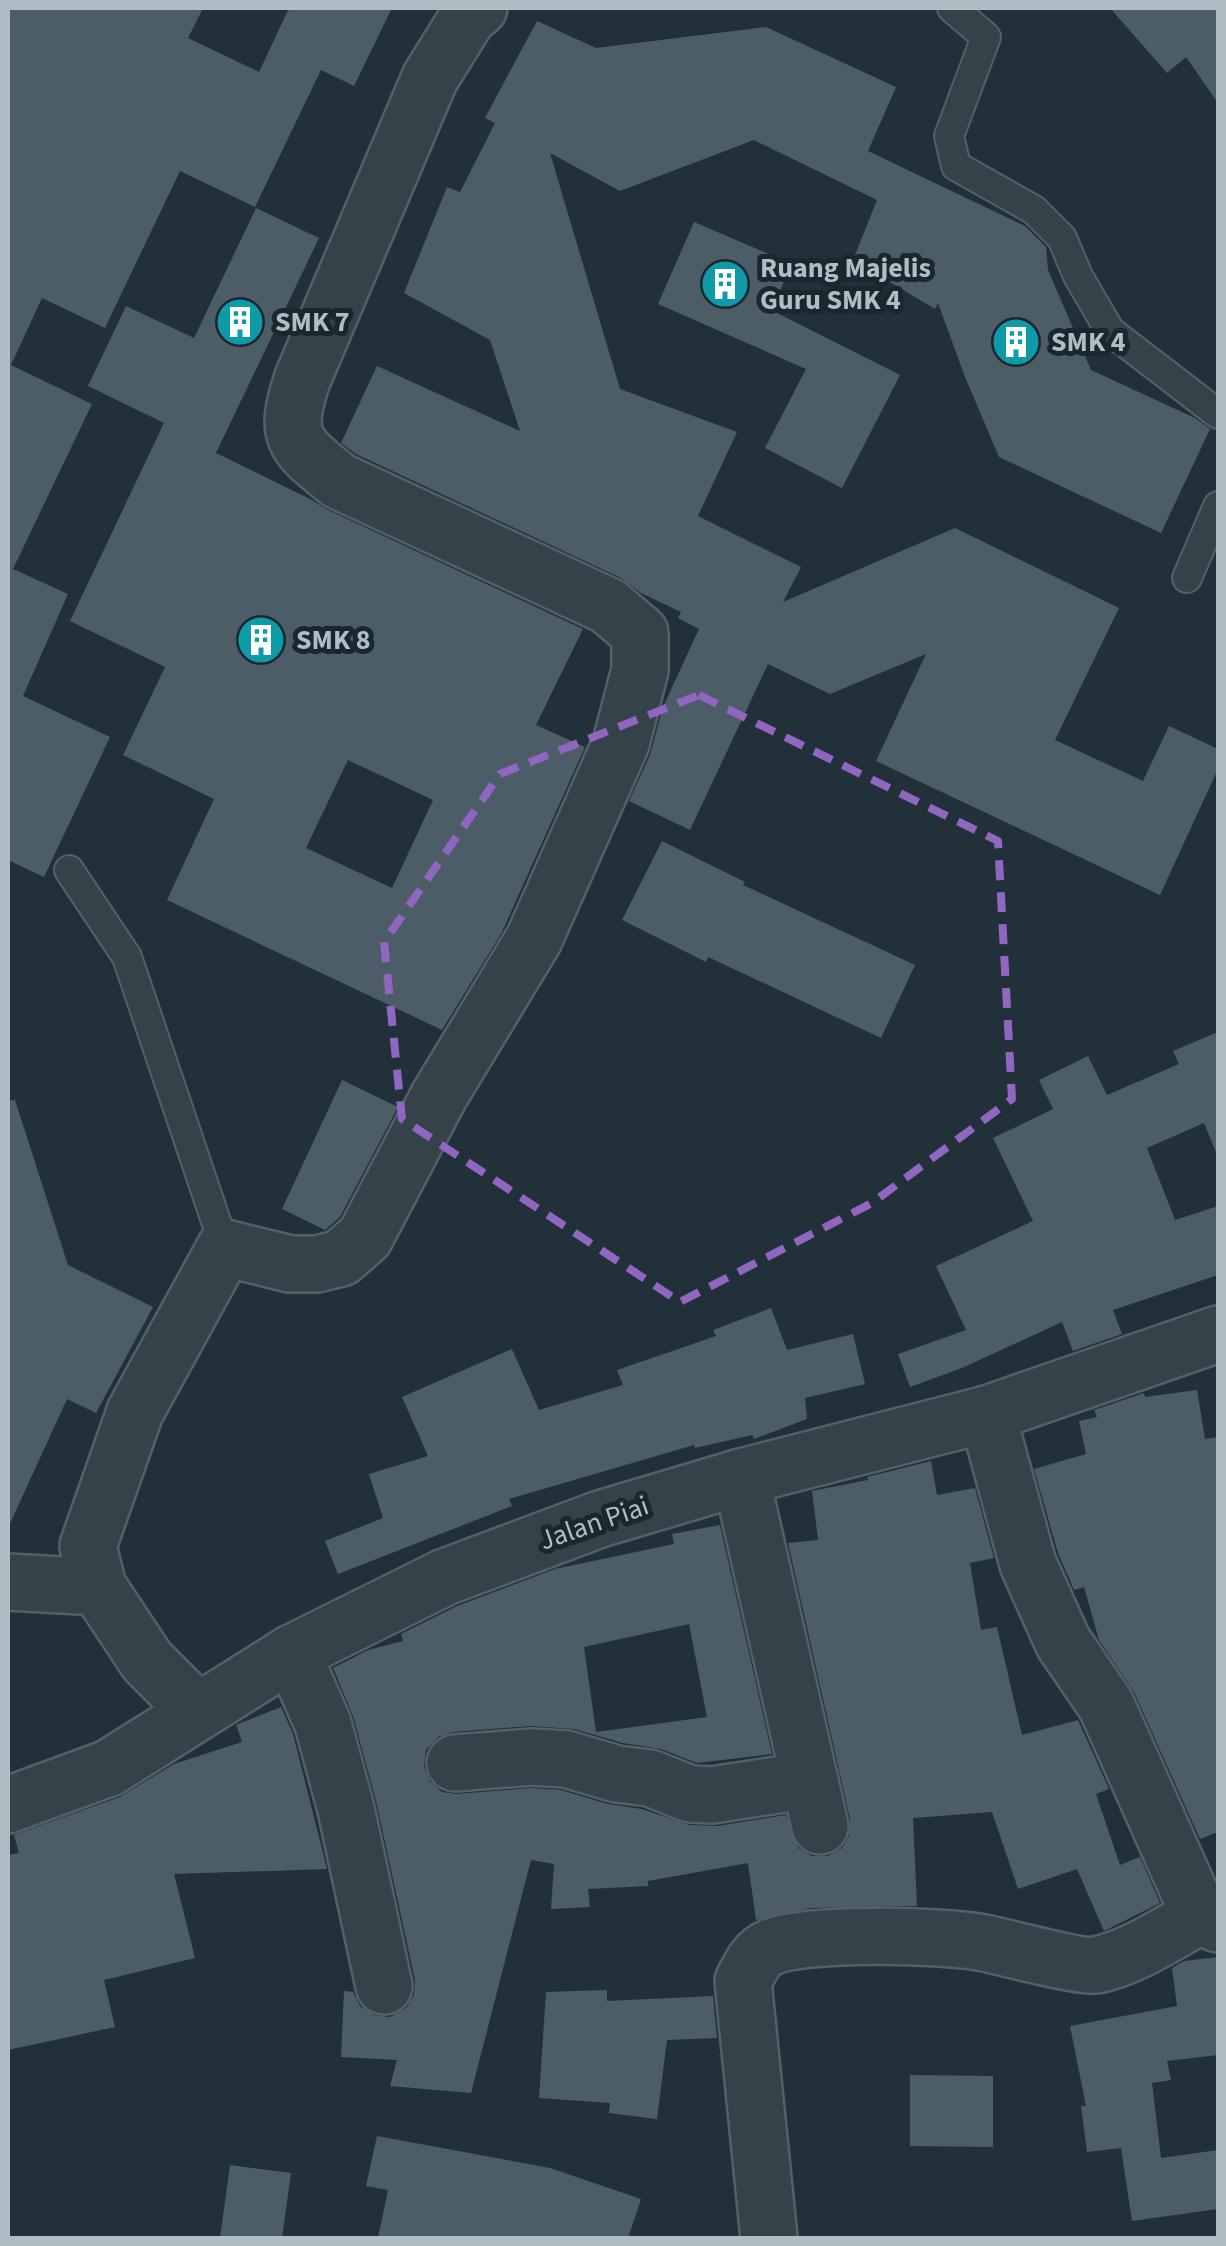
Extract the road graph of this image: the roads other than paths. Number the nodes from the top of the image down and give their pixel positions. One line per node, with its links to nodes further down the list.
1 (479, 8): 7 (street)
2 (952, 8): 3 (lane)
3 (1218, 414)
4 (1218, 506): 5 (lane)
5 (1187, 578)
6 (69, 870): 7 (lane)
7 (225, 1248): 12 (street)
8 (1218, 1334): 9 (street, Jalan Piai)
9 (987, 1414): 10 (street, Jalan Piai); 17 (street)
10 (741, 1478): 13 (street, Jalan Piai); 15 (street)
11 (8, 1582): 12 (street)
12 (98, 1587): 14 (street)
13 (292, 1653): 14 (street, Jalan Piai); 18 (street)
14 (197, 1711): 16 (street, Jalan Piai)
15 (455, 1764)
16 (8, 1804)
17 (1209, 1920): 19 (street)
18 (384, 1986)
19 (769, 2238)

